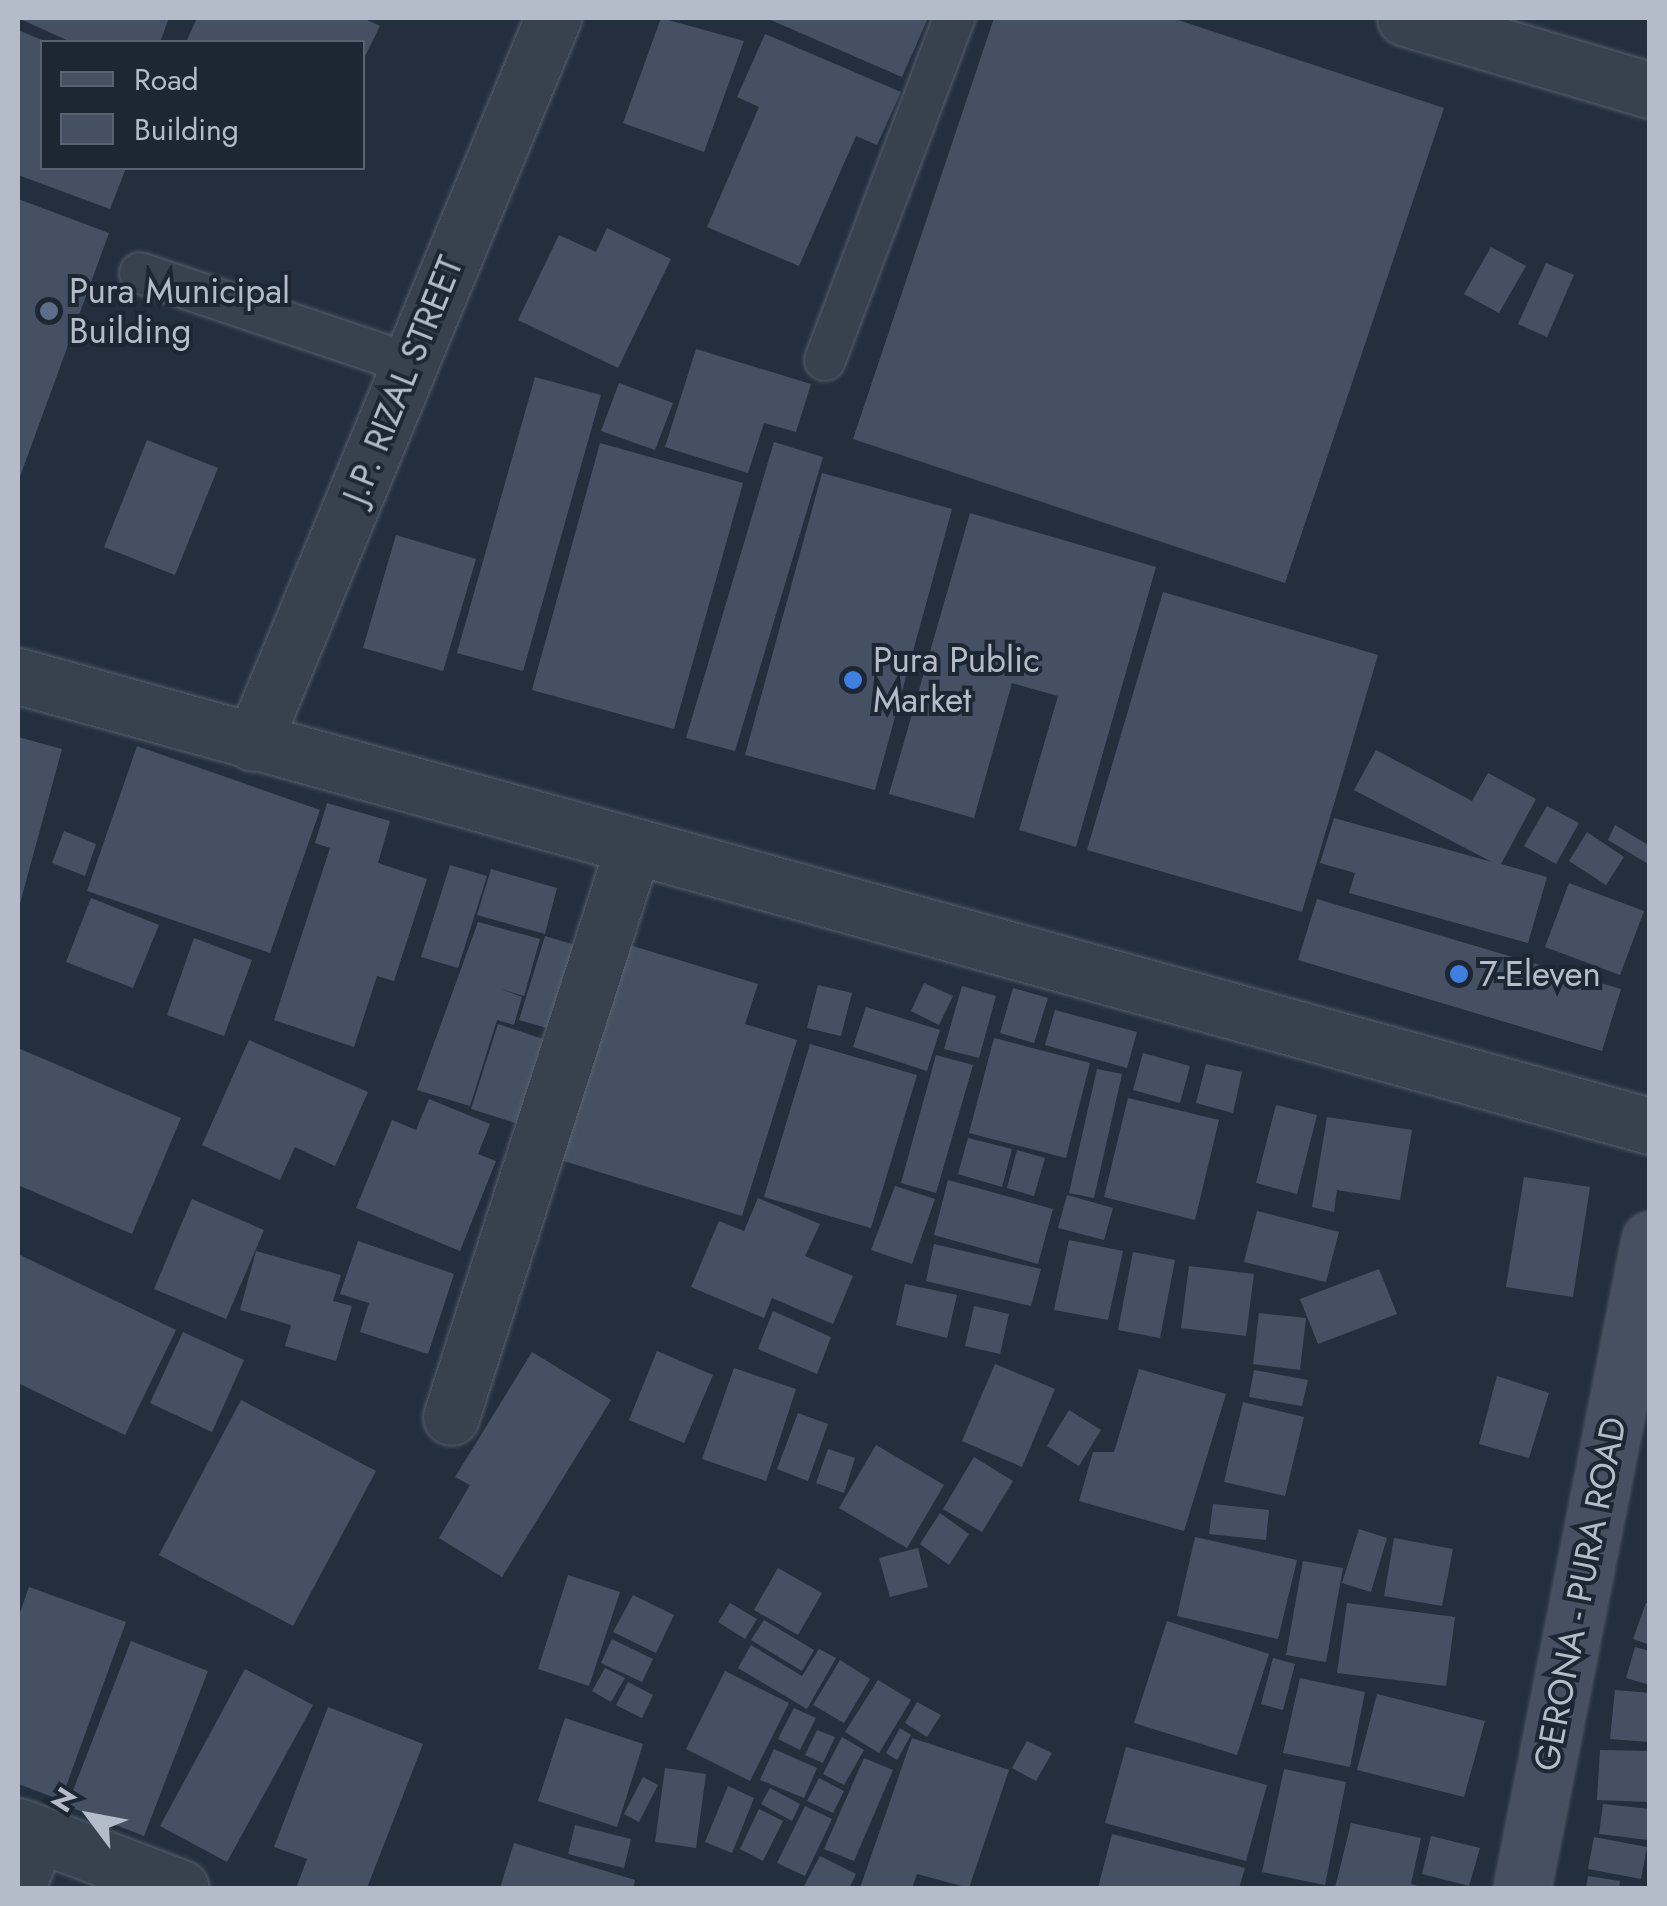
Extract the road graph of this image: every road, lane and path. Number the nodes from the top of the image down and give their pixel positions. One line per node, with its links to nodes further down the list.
1 (553, 18): 7 (street, J.P. RIZAL STREET)
2 (954, 18): 6 (lane)
3 (1404, 18): 4 (street)
4 (1650, 90)
5 (140, 273): 7 (lane)
6 (825, 360)
7 (410, 364): 9 (street, J.P. RIZAL STREET)
8 (18, 676): 9 (street)
9 (253, 743): 10 (street)
10 (633, 847): 11 (street); 13 (street)
11 (1650, 1126)
12 (1650, 1240): 17 (main road, GERONA - PURA ROAD)
13 (451, 1417)
14 (28, 1830): 15 (street); 16 (street)
15 (18, 1884)
16 (181, 1888)
17 (1522, 1888)

